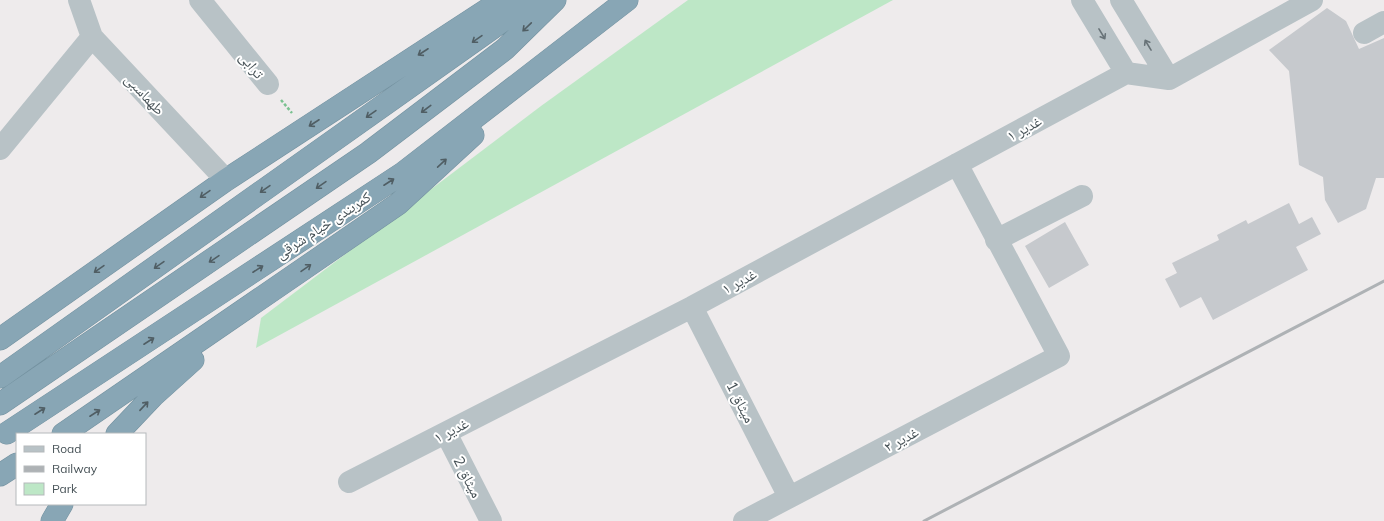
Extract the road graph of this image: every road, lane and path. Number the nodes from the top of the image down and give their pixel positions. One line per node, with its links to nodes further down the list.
1 (79, 0): 12 (street, طهماسبی)
2 (200, 0): 16 (street, ترابی)
3 (502, 0): 17 (highway, one-way to 17)
4 (532, 0): 26 (highway, one-way to 26)
5 (555, 0): 27 (highway, one-way to 27)
6 (627, 0): 13 (highway, کمربندی خیام شرقی)
7 (1082, 0): 14 (street, one-way to 14)
8 (1121, 0): 15 (street, one-way to 8)
9 (1312, 0): 15 (street)
10 (1384, 22): 11 (street)
11 (1364, 33)
12 (92, 37): 18 (street); 20 (street, طهماسبی)
13 (576, 39): 23 (highway, one-way to 13); 28 (highway, کمربندی خیام شرقی, one-way to 13)
14 (1126, 74): 15 (street); 19 (street, غدیر ۱)
15 (1169, 79)
16 (268, 84): 17 (path, ترابی)
17 (305, 129): 20 (highway)
18 (0, 149)
19 (957, 164): 22 (street); 24 (street, غدیر ۱)
20 (226, 180): 25 (highway, one-way to 25)
21 (1082, 196): 22 (street)
22 (996, 240): 37 (street, غدیر ۲)
23 (265, 296): 29 (highway, one-way to 23); 30 (highway, one-way to 23)
24 (692, 307): 31 (street, غدیر ۱); 37 (street, میثاق 1)
25 (0, 339)
26 (0, 377)
27 (0, 404)
28 (7, 433)
29 (64, 433)
30 (118, 433)
31 (446, 433): 36 (street, غدیر ۱); 40 (street, میثاق 2)
32 (0, 454): 33 (highway)
33 (16, 457)
34 (16, 465): 35 (highway)
35 (0, 475)
36 (349, 482)
37 (789, 497): 41 (street, غدیر ۲)
38 (61, 505): 39 (highway)
39 (52, 521)
40 (491, 521)
41 (744, 521)

